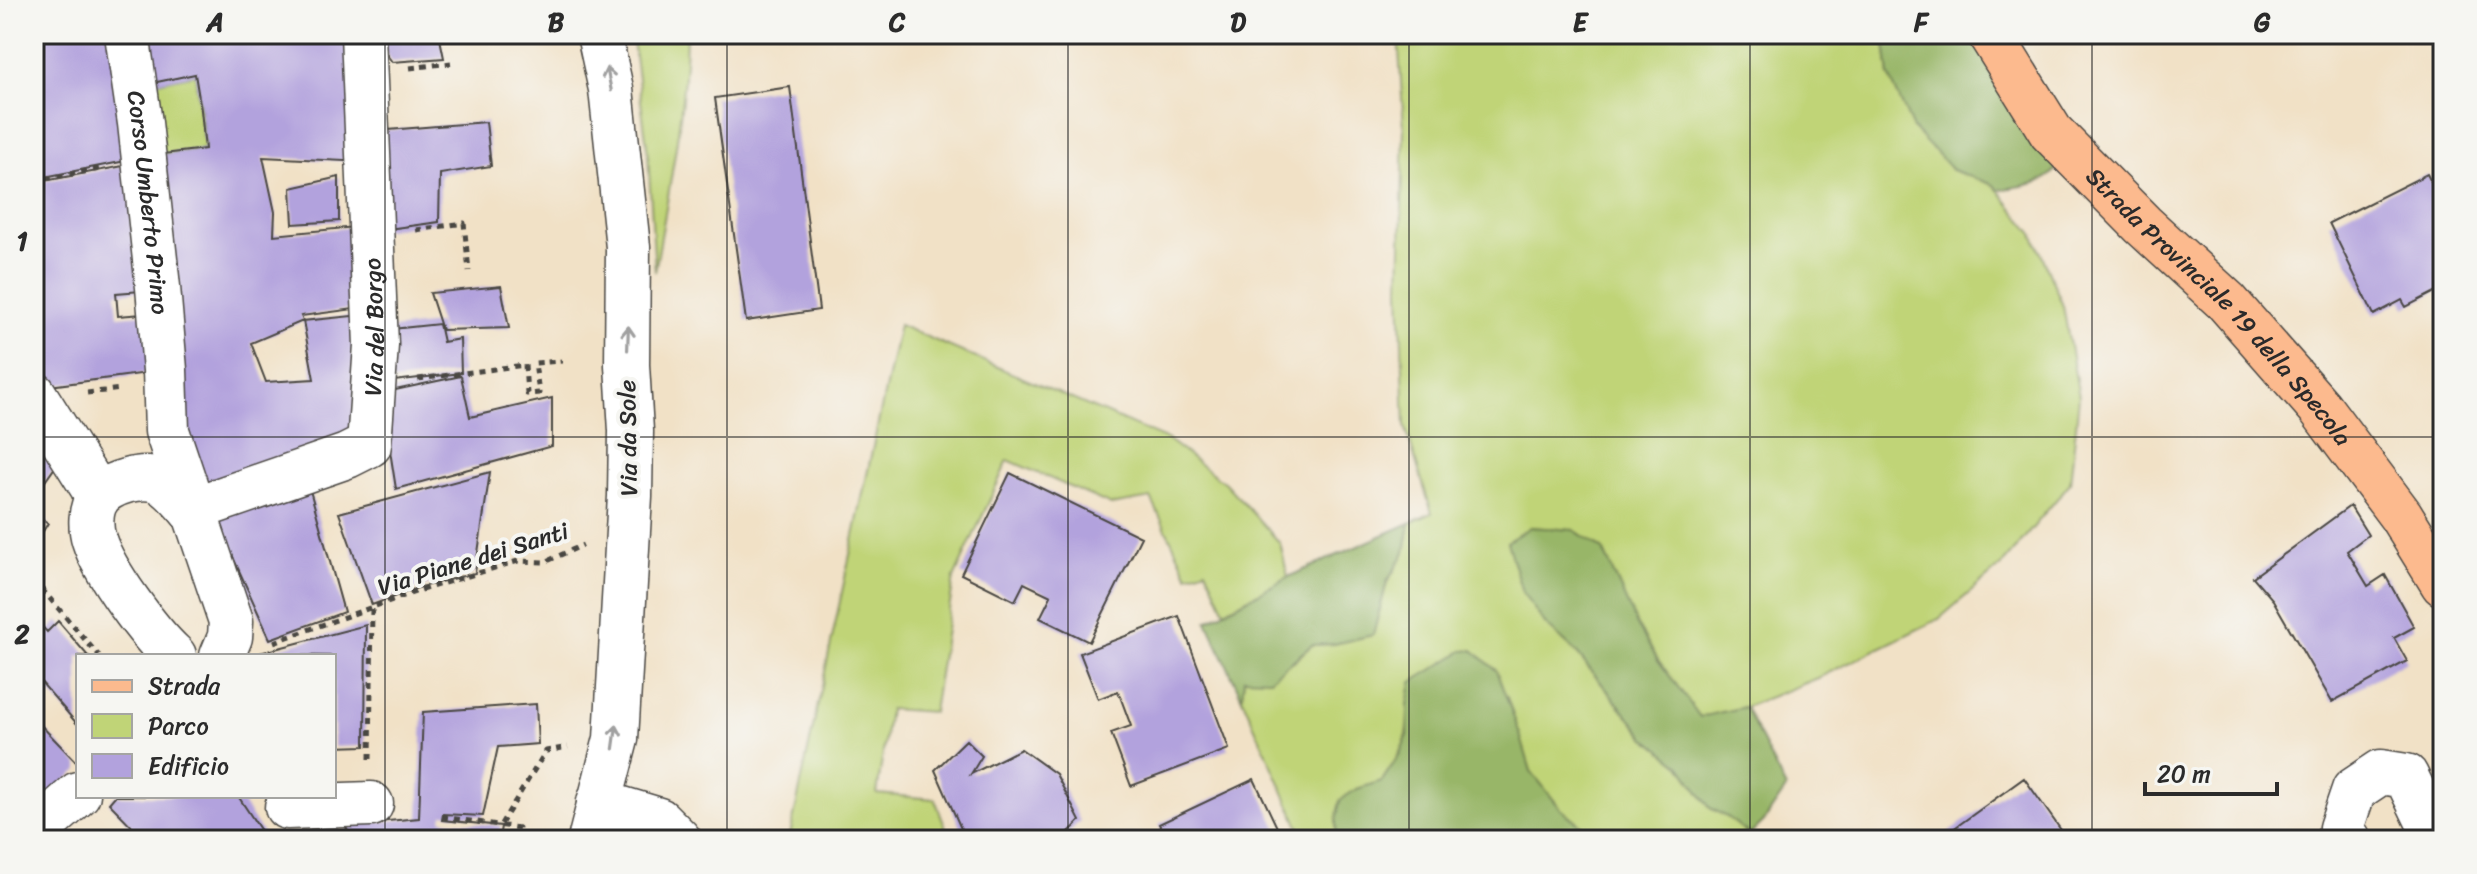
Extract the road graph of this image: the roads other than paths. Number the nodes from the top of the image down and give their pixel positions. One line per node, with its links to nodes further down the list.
1 (127, 34): 7 (street, Corso Umberto Primo)
2 (363, 34): 7 (street, Via del Borgo)
3 (599, 34): 14 (street, Via da Sole, one-way to 3)
4 (1990, 34): 8 (main road, Strada Provinciale 19 della Specola)
5 (34, 394): 6 (street)
6 (98, 496): 7 (street); 9 (street)
7 (197, 508): 10 (street, Corso Umberto Primo)
8 (2443, 584)
9 (172, 654)
10 (223, 654)
11 (76, 796): 15 (street)
12 (371, 804): 13 (street)
13 (291, 814)
14 (594, 821): 16 (street)
15 (34, 833)
16 (679, 840)
17 (2349, 840): 18 (street)
18 (2437, 840)

